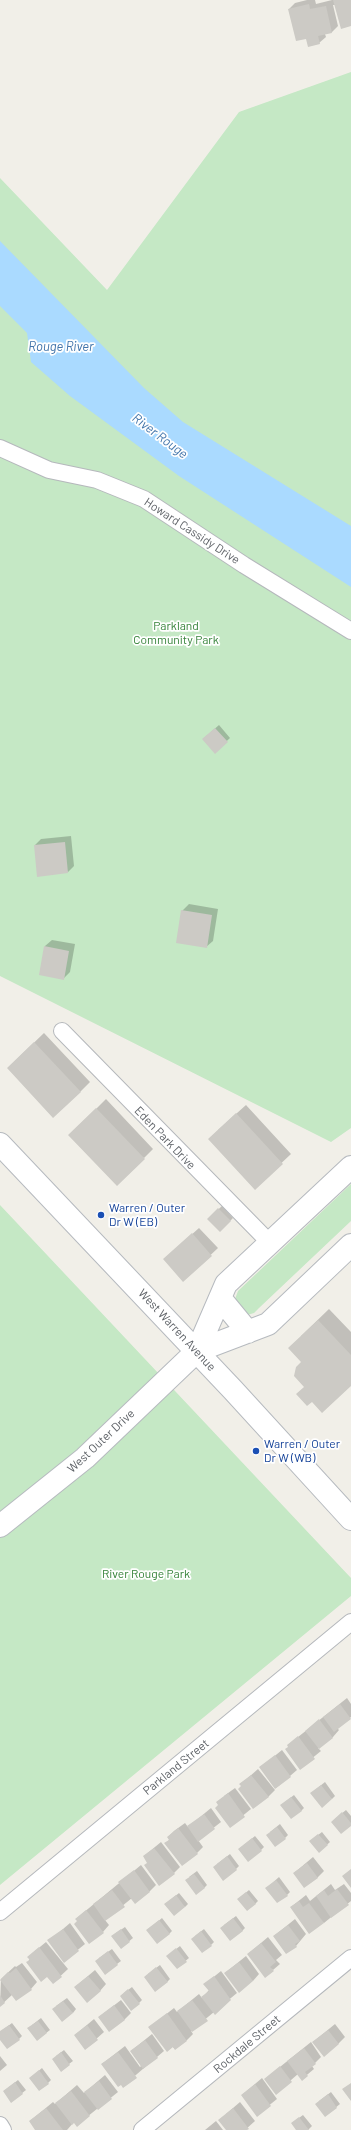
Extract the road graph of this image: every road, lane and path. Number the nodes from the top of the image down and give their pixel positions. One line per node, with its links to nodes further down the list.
1 (0, 448): 2 (street, Howard Cassidy Drive)
2 (351, 631)
3 (62, 1031): 6 (street, Eden Park Drive)
4 (0, 1144): 10 (main road, West Warren Avenue)
5 (351, 1167): 6 (main road, West Outer Drive)
6 (270, 1243): 8 (main road, West Outer Drive)
7 (351, 1245): 9 (main road, West Outer Drive)
8 (220, 1298): 9 (main road); 10 (main road, West Outer Drive)
9 (248, 1332): 10 (main road, West Outer Drive)
10 (197, 1351): 11 (main road, West Warren Avenue); 12 (main road, West Outer Drive)
11 (351, 1519)
12 (0, 1526)
13 (351, 1622): 14 (street, Parkland Street)
14 (0, 1912)
15 (351, 1958): 18 (street, Rockdale Street)
16 (0, 2126): 17 (street)
17 (3, 2130)
18 (142, 2130)

